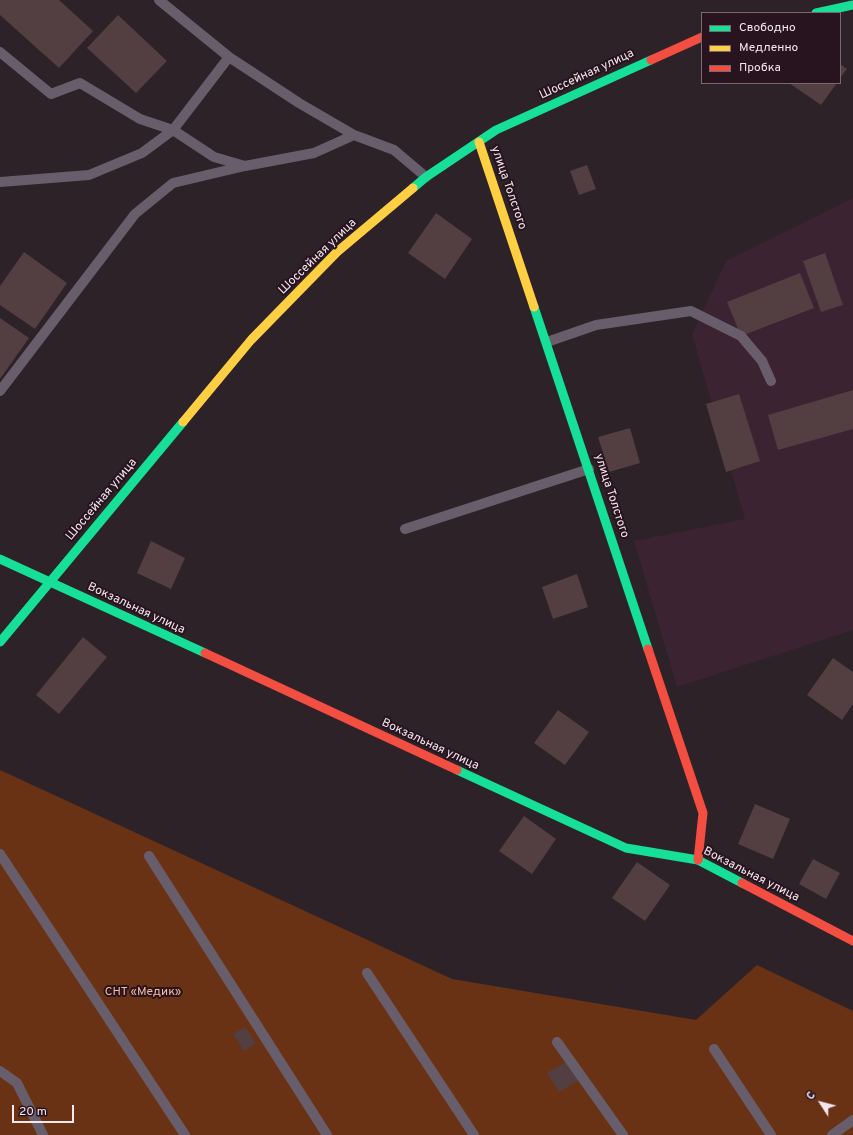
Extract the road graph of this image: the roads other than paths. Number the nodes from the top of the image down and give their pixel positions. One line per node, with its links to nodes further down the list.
1 (159, 0): 6 (lane)
2 (853, 5): 3 (street)
3 (821, 12)
4 (701, 37): 9 (street, Шоссейная улица)
5 (0, 52): 7 (lane)
6 (230, 57): 7 (lane); 8 (lane)
7 (173, 130): 10 (lane); 12 (lane)
8 (354, 135): 10 (lane); 11 (lane)
9 (479, 142): 11 (street, Шоссейная улица); 13 (street, улица Толстого)
10 (245, 166): 15 (lane)
11 (426, 177): 19 (street, Шоссейная улица)
12 (0, 182)
13 (547, 342): 14 (lane); 16 (street, улица Толстого)
14 (771, 380)
15 (0, 392)
16 (589, 469): 17 (lane); 23 (street, улица Толстого)
17 (405, 529)
18 (0, 559): 19 (street, Вокзальная улица)
19 (50, 582): 20 (street, Шоссейная улица); 23 (street, Вокзальная улица)
20 (0, 642)
21 (0, 854): 31 (lane)
22 (149, 856): 32 (lane)
23 (698, 860): 24 (street, Вокзальная улица)
24 (853, 941)
25 (367, 973): 33 (lane)
26 (557, 1042): 34 (lane)
27 (714, 1049): 35 (lane)
28 (0, 1072): 30 (lane)
29 (853, 1120): 36 (lane)
30 (43, 1135)
31 (185, 1135)
32 (328, 1135)
33 (474, 1135)
34 (623, 1135)
35 (771, 1135)
36 (832, 1135)

